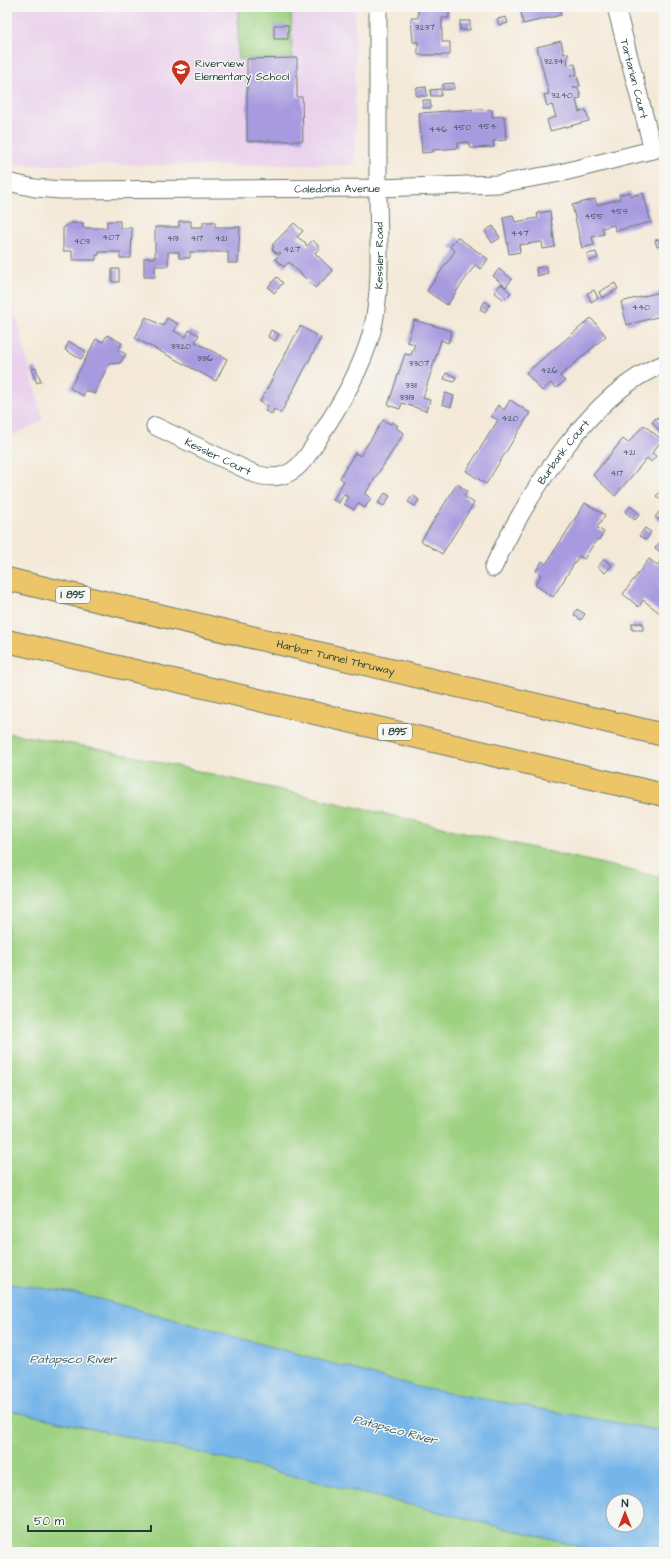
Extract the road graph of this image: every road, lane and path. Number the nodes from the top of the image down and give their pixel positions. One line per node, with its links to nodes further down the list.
1 (378, 7): 5 (street, Kessler Road)
2 (616, 7): 3 (street, Tartarian Court)
3 (658, 148): 5 (street, Caledonia Avenue)
4 (7, 182): 5 (street, Caledonia Avenue)
5 (378, 188): 8 (street, Kessler Road)
6 (664, 364): 9 (street, Burbank Court)
7 (155, 426): 8 (street, Kessler Court)
8 (283, 476)
9 (493, 568)
10 (7, 579): 12 (highway, Harbor Tunnel Thruway / I 895)
11 (7, 641): 13 (highway, I 895)
12 (664, 735)
13 (664, 796)

